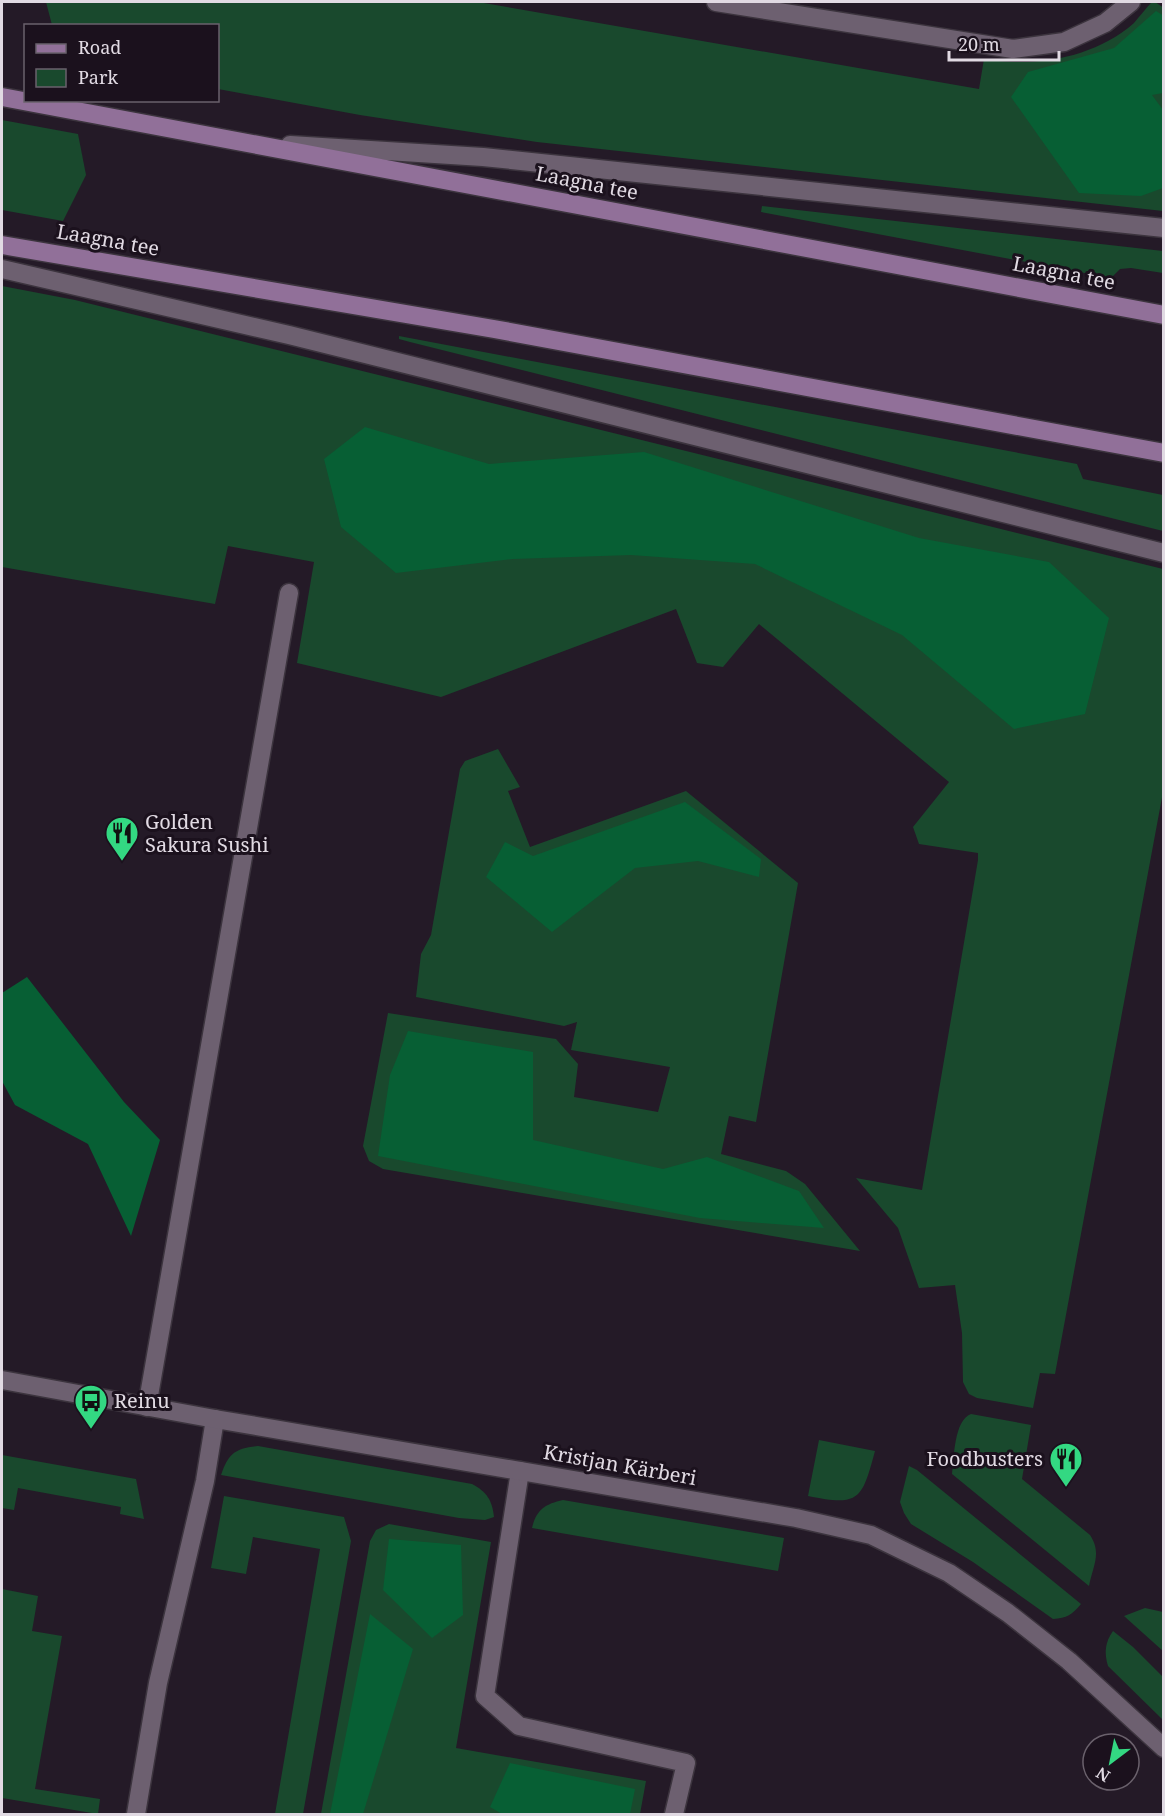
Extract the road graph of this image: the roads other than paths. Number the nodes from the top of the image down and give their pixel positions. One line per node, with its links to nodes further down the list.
1 (716, 2): 2 (street)
2 (1131, 2)
3 (2, 97): 4 (main road, Laagna tee)
4 (24, 101)
5 (29, 102): 6 (main road, Laagna tee)
6 (242, 142): 7 (street); 10 (main road, Laagna tee)
7 (1164, 228)
8 (2, 245): 11 (main road, Laagna tee)
9 (2, 269): 12 (street)
10 (1164, 315)
11 (1164, 453)
12 (1164, 553)
13 (289, 593): 15 (street)
14 (2, 1380): 15 (street, Kristjan Kärberi)
15 (147, 1407): 16 (street, Kristjan Kärberi)
16 (215, 1419): 17 (street, Kristjan Kärberi); 19 (street)
17 (520, 1471): 18 (street, Kristjan Kärberi); 20 (street)
18 (1164, 1748)
19 (135, 1815)
20 (674, 1815)

